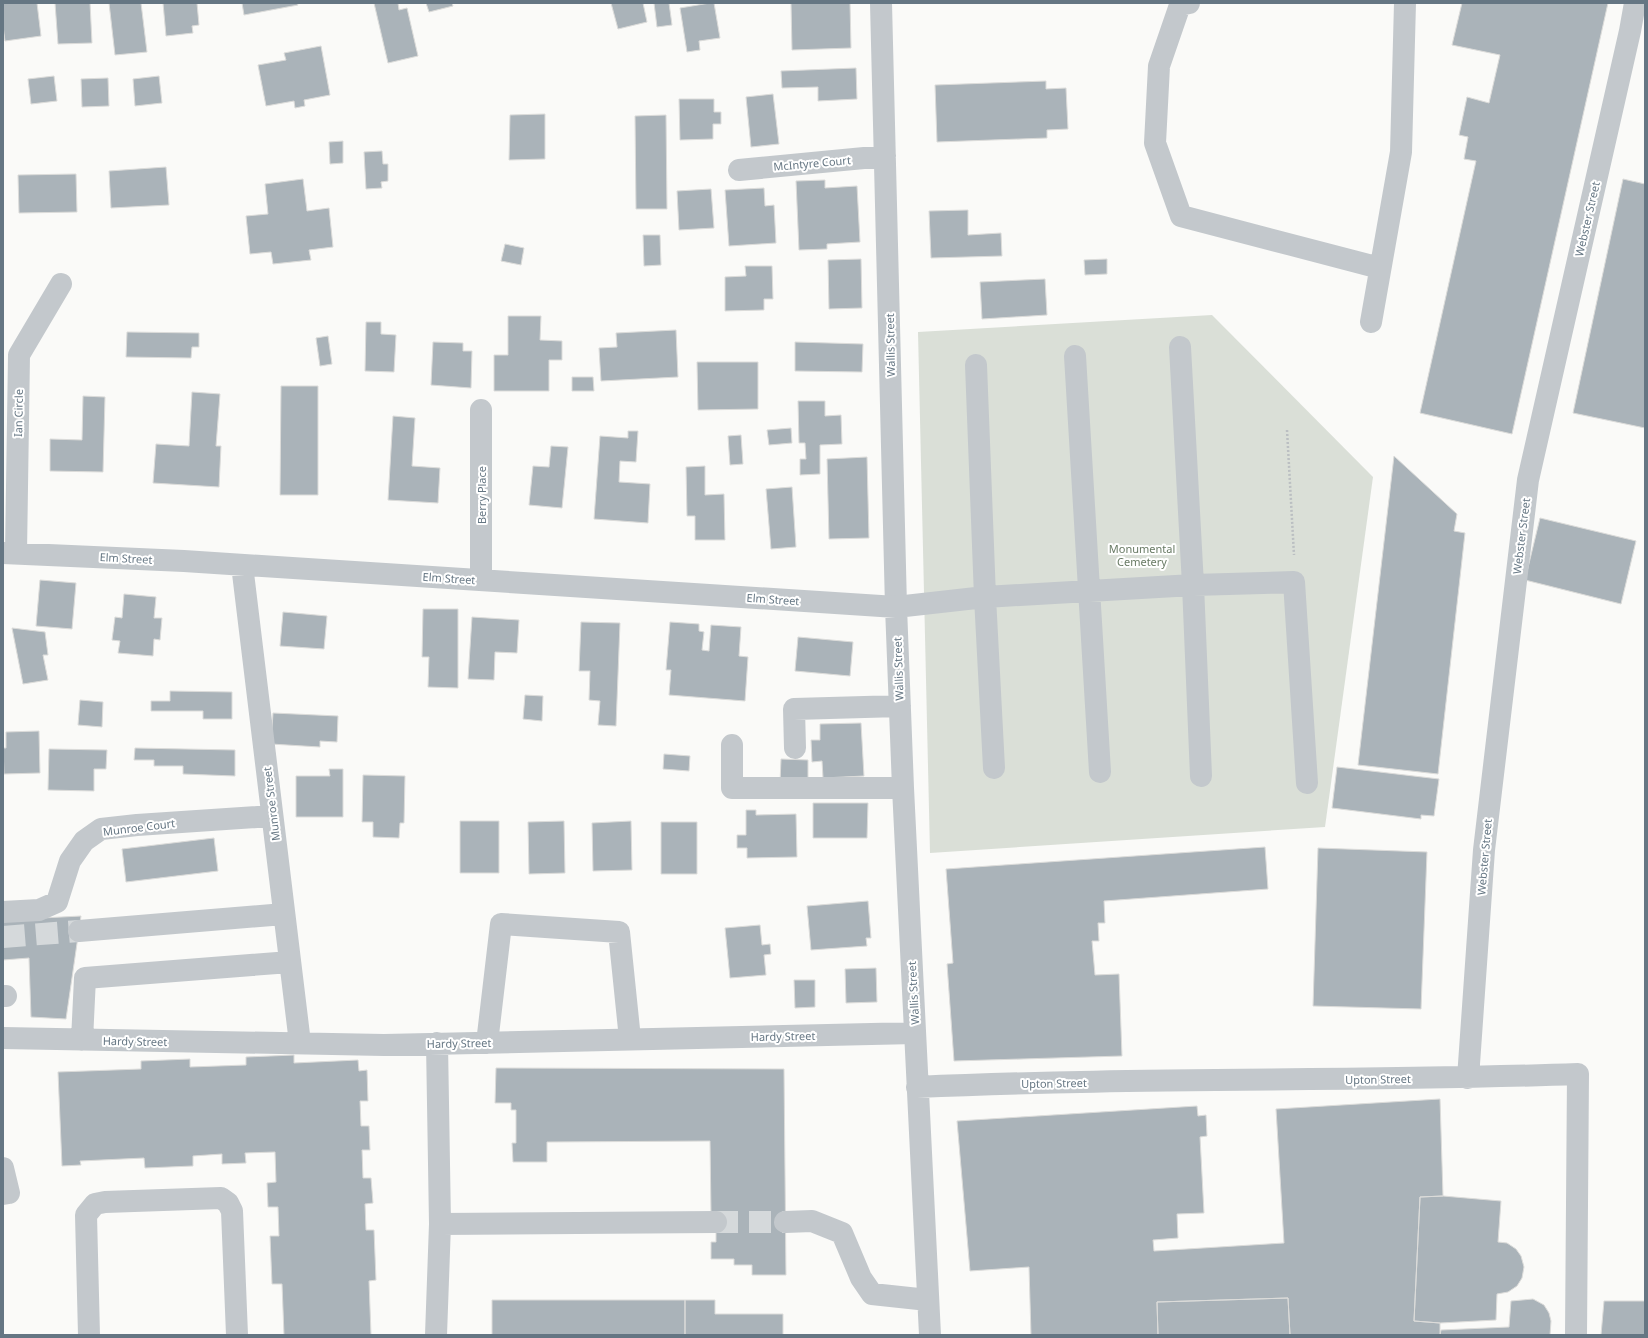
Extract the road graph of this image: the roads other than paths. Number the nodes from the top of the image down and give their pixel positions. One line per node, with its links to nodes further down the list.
1 (882, 3): 6 (street, Wallis Street)
2 (1189, 3): 8 (street)
3 (1405, 3): 8 (street)
4 (1635, 3): 5 (street, Webster Street)
5 (1638, 31): 42 (street, Webster Street)
6 (885, 156): 7 (street, McIntyre Court); 21 (street, Wallis Street)
7 (739, 170)
8 (1380, 268): 10 (street)
9 (61, 284): 15 (street, Ian Circle)
10 (1371, 322)
11 (1180, 347): 18 (street)
12 (1075, 356): 19 (street)
13 (976, 365): 20 (street)
14 (481, 410): 17 (street, Berry Place)
15 (10, 553): 16 (street, Elm Street)
16 (242, 565): 17 (street, Elm Street); 30 (street, Munroe Street)
17 (481, 580): 21 (street, Elm Street)
18 (1193, 585): 19 (street, Elm Street); 27 (street); 28 (street, Elm Street)
19 (1089, 592): 20 (street, Elm Street); 26 (street)
20 (985, 597): 21 (street, Elm Street); 25 (street)
21 (896, 607): 22 (street, Wallis Street)
22 (900, 706): 24 (street); 29 (street, Wallis Street)
23 (732, 745): 29 (street)
24 (795, 748)
25 (994, 768)
26 (1100, 772)
27 (1201, 776)
28 (1307, 783)
29 (903, 788): 35 (street, Wallis Street)
30 (272, 816): 31 (street, Munroe Court); 32 (street, Munroe Street)
31 (3, 912)
32 (284, 914): 33 (street); 34 (street, Munroe Street)
33 (79, 932)
34 (290, 962): 38 (street); 40 (street, Munroe Street)
35 (915, 1033): 37 (street, Hardy Street); 43 (street, Wallis Street)
36 (3, 1038): 38 (street, Hardy Street)
37 (630, 1039): 39 (street, Hardy Street); 39 (street)
38 (82, 1040): 40 (street, Hardy Street)
39 (486, 1043): 41 (street, Hardy Street)
40 (300, 1044): 41 (street, Hardy Street)
41 (437, 1044): 48 (street)
42 (1468, 1078): 43 (street, Upton Street); 54 (street, Upton Street)
43 (917, 1087): 49 (street, Wallis Street)
44 (3, 1168): 45 (street)
45 (6, 1193)
46 (716, 1222): 48 (street)
47 (785, 1222): 49 (street)
48 (440, 1224): 52 (street)
49 (928, 1300): 53 (street, Wallis Street)
50 (89, 1335): 51 (street)
51 (237, 1335)
52 (436, 1335)
53 (930, 1335)
54 (1576, 1335)

